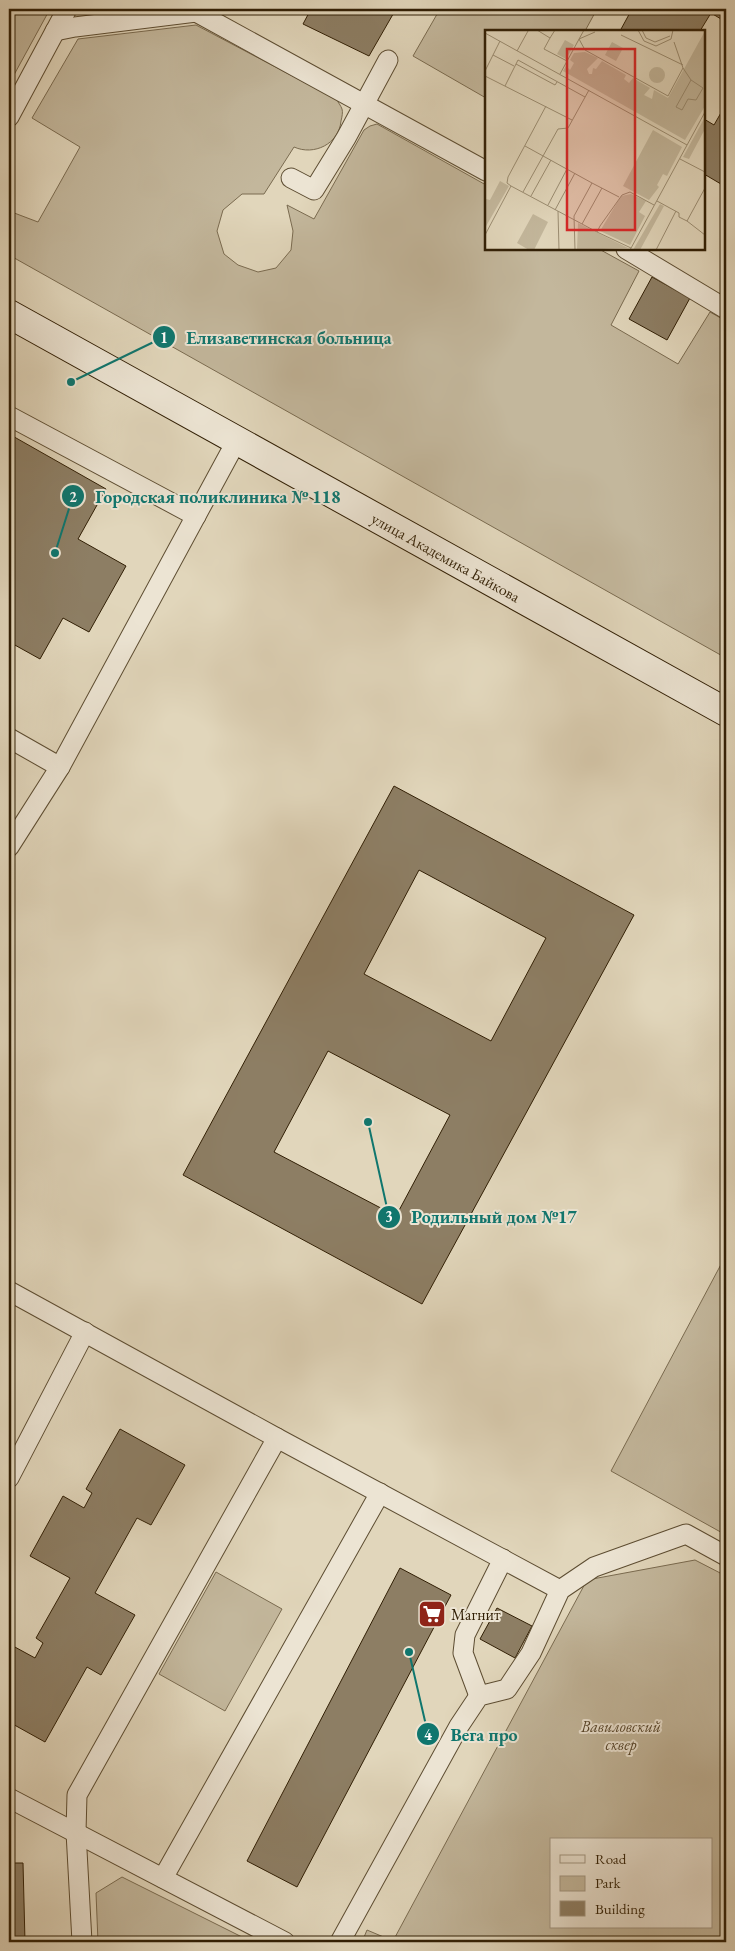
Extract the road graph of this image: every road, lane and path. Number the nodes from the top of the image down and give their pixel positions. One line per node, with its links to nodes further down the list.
1 (67, 9): 3 (lane)
2 (196, 10): 3 (lane); 5 (lane)
3 (55, 32): 6 (lane)
4 (388, 60): 5 (lane)
5 (365, 103): 7 (lane); 8 (lane)
6 (9, 117)
7 (485, 170)
8 (291, 178)
9 (628, 250): 10 (lane)
10 (726, 309)
11 (9, 314): 13 (street, улица Академика Байкова)
12 (9, 416): 14 (lane)
13 (237, 440): 14 (lane); 15 (street, улица Академика Байкова)
14 (196, 516): 17 (lane)
15 (726, 712)
16 (9, 738): 17 (lane)
17 (60, 766): 18 (lane)
18 (9, 847)
19 (9, 1291): 20 (lane)
20 (84, 1332): 21 (lane); 22 (lane)
21 (277, 1438): 23 (lane); 29 (lane)
22 (9, 1478)
23 (380, 1493): 25 (lane); 30 (lane)
24 (726, 1556): 26 (lane)
25 (503, 1559): 26 (lane); 27 (lane)
26 (560, 1590): 27 (lane)
27 (479, 1696): 33 (lane)
28 (9, 1798): 29 (lane)
29 (76, 1832): 30 (lane); 31 (lane)
30 (163, 1878): 32 (lane)
31 (82, 1942)
32 (285, 1942)
33 (340, 1942)

